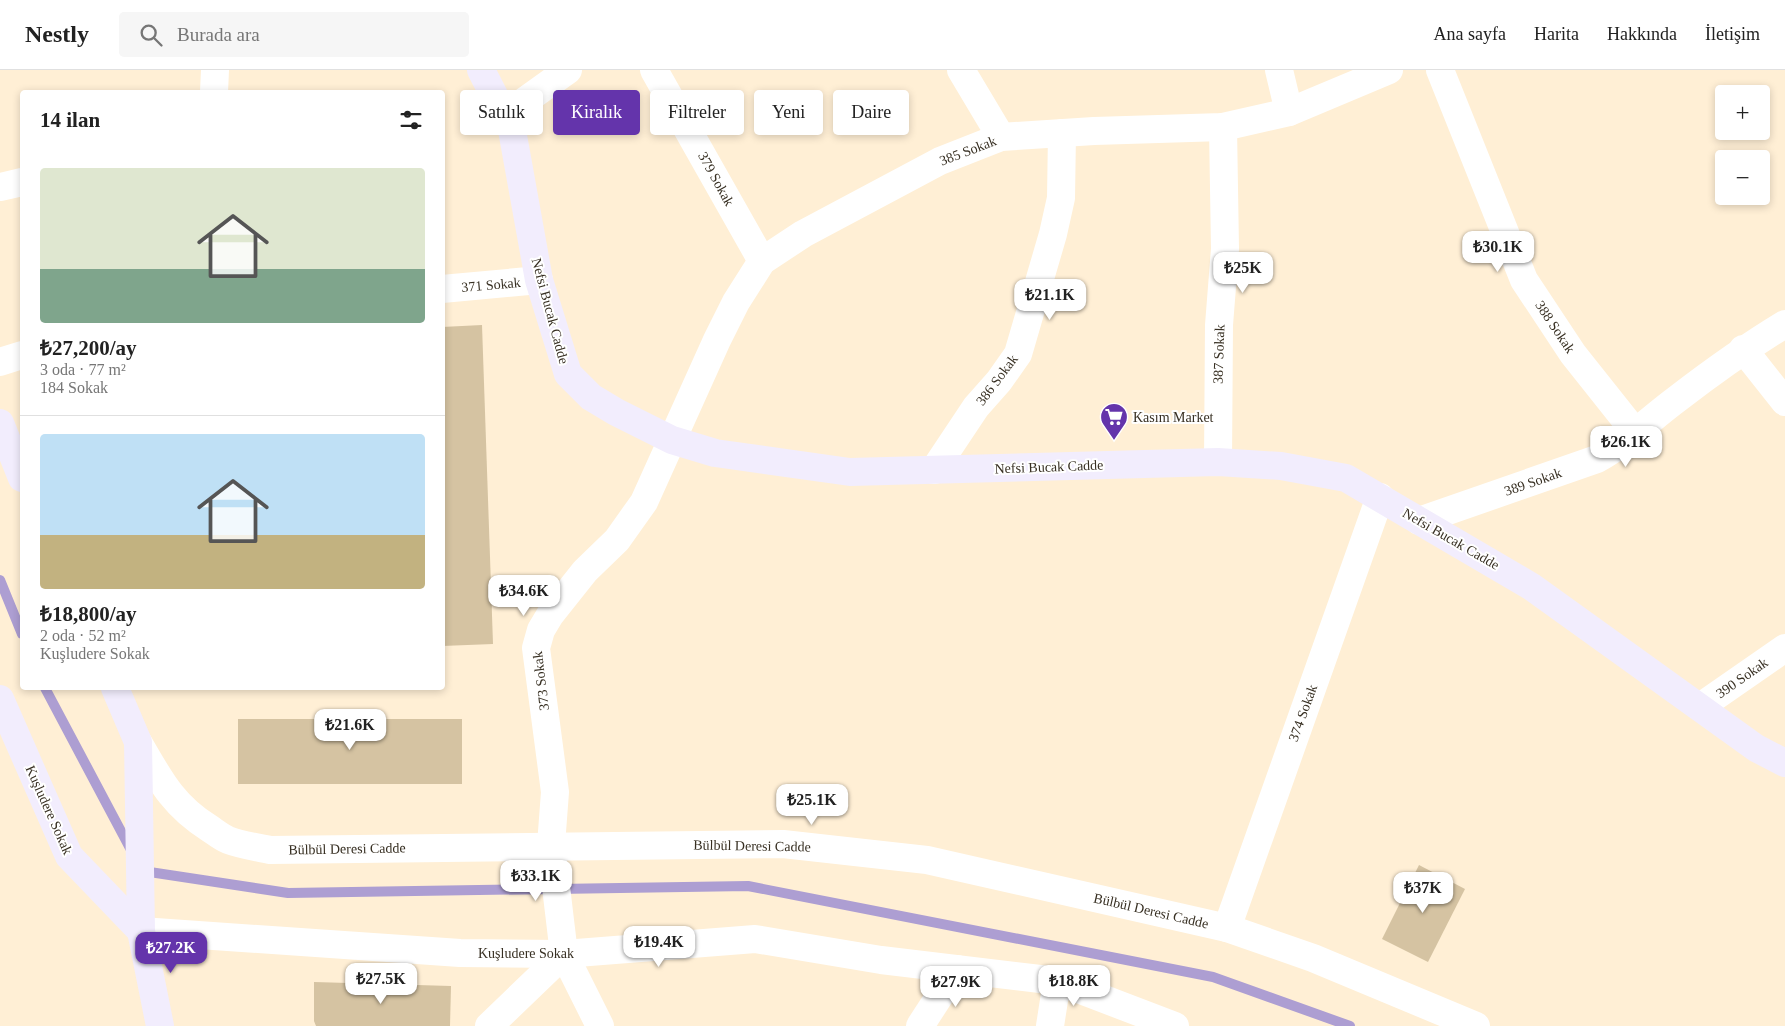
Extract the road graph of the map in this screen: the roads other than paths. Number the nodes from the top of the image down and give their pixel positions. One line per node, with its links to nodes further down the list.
1 (215, 70): 9 (street)
2 (481, 70): 10 (street, Nefsi Bucak Cadde)
3 (568, 70): 11 (street)
4 (654, 70): 19 (street, 379 Sokak)
5 (961, 70): 16 (street)
6 (1279, 70): 12 (street)
7 (1389, 70): 12 (street, 385 Sokak)
8 (1440, 70): 28 (street, 388 Sokak)
9 (214, 90)
10 (492, 90)
11 (540, 90)
12 (1289, 112): 13 (street, 385 Sokak)
13 (1222, 127): 14 (street, 385 Sokak); 30 (street, 387 Sokak)
14 (1062, 133): 16 (street, 385 Sokak); 31 (street, 386 Sokak)
15 (513, 135): 20 (street, Nefsi Bucak Cadde)
16 (1001, 137): 19 (street, 385 Sokak)
17 (20, 182): 18 (street)
18 (0, 187)
19 (762, 261): 29 (street, 385 Sokak)
20 (539, 280): 21 (street, 371 Sokak); 29 (street, Nefsi Bucak Cadde)
21 (445, 289)
22 (1785, 324): 23 (street, 389 Sokak)
23 (1743, 350): 26 (street); 28 (street, 389 Sokak)
24 (20, 356): 25 (street)
25 (0, 362)
26 (1785, 402)
27 (0, 423): 32 (street)
28 (1635, 432): 34 (street, 389 Sokak)
29 (672, 440): 31 (street, Nefsi Bucak Cadde); 41 (street, 373 Sokak)
30 (1218, 462): 31 (street, Nefsi Bucak Cadde); 33 (street, Nefsi Bucak Cadde)
31 (934, 470)
32 (20, 473)
33 (1380, 497): 34 (street, Nefsi Bucak Cadde); 42 (street, 374 Sokak)
34 (1419, 521): 38 (street, Nefsi Bucak Cadde)
35 (1785, 648): 38 (street, 390 Sokak)
36 (116, 690): 39 (street, Bülbül Deresi Cadde)
37 (0, 699): 43 (street, Kuşludere Sokak)
38 (1700, 707): 40 (street, Nefsi Bucak Cadde)
39 (138, 742): 41 (street, Bülbül Deresi Cadde); 43 (street)
40 (1785, 763)
41 (551, 845): 42 (street, Bülbül Deresi Cadde); 44 (street, 373 Sokak)
42 (1226, 928): 53 (street, Bülbül Deresi Cadde)
43 (141, 931): 44 (street, Kuşludere Sokak); 47 (street)
44 (564, 954): 45 (street, Kuşludere Sokak); 48 (street); 49 (street, 373 Sokak)
45 (957, 969): 46 (street, Kuşludere Sokak); 50 (street)
46 (1057, 981): 51 (street); 52 (street, Kuşludere Sokak)
47 (160, 1026)
48 (489, 1026)
49 (600, 1026)
50 (920, 1026)
51 (1050, 1026)
52 (1176, 1026)
53 (1476, 1026)

